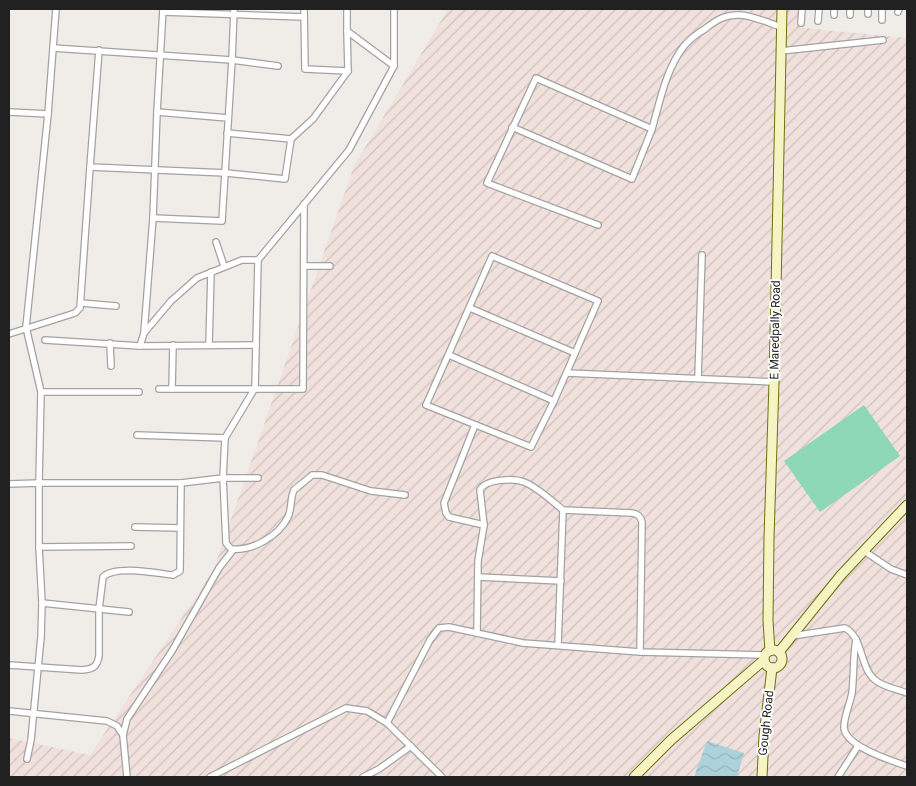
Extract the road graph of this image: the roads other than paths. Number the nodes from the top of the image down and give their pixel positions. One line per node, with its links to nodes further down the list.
1 (56, 9): 18 (street)
2 (304, 9): 11 (street)
3 (347, 9): 16 (street)
4 (394, 9): 24 (street)
5 (782, 9): 15 (main road, E Maredpally Road)
6 (802, 9): 14 (street)
7 (819, 9): 13 (street)
8 (882, 9): 12 (street)
9 (163, 10): 10 (street); 21 (street)
10 (233, 11): 11 (street); 22 (street)
11 (304, 17): 25 (street)
12 (882, 20)
13 (818, 21)
14 (801, 23)
15 (781, 28): 20 (main road, E Maredpally Road); 31 (street)
16 (347, 31): 24 (street); 25 (street)
17 (883, 40): 20 (street)
18 (53, 48): 19 (street); 28 (street)
19 (99, 50): 21 (street); 34 (street)
20 (781, 51): 64 (main road, E Maredpally Road)
21 (160, 55): 22 (street); 27 (street)
22 (232, 60): 23 (street); 29 (street)
23 (278, 66)
24 (394, 66): 37 (street)
25 (348, 71): 33 (street)
26 (9, 112): 28 (street)
27 (157, 112): 29 (street); 35 (street)
28 (48, 114): 50 (street)
29 (228, 118): 32 (street)
30 (512, 127): 31 (street); 31 (street); 39 (street)
31 (652, 129)
32 (228, 133): 33 (street); 36 (street)
33 (291, 139): 36 (street)
34 (90, 168): 35 (street); 47 (street)
35 (155, 171): 36 (street); 38 (street)
36 (226, 174): 38 (street)
37 (304, 204): 42 (street); 44 (street)
38 (153, 218): 51 (street)
39 (598, 225)
40 (216, 242): 43 (street)
41 (702, 255): 63 (street)
42 (258, 260): 43 (street); 57 (street)
43 (224, 266): 46 (street)
44 (304, 266): 45 (street); 65 (street)
45 (330, 266)
46 (211, 272): 51 (street); 56 (street)
47 (81, 304): 48 (street); 50 (street)
48 (116, 306)
49 (470, 308): 59 (street); 59 (street); 60 (street)
50 (26, 327): 52 (street); 68 (street)
51 (144, 333): 58 (street)
52 (9, 334)
53 (44, 340): 54 (street)
54 (110, 343): 58 (street); 61 (street)
55 (173, 345): 56 (street); 58 (street); 66 (street)
56 (208, 345): 57 (street)
57 (256, 345): 65 (street)
58 (140, 346)
59 (575, 353): 62 (street)
60 (449, 355): 70 (street); 71 (street)
61 (111, 366)
62 (567, 373): 63 (street); 70 (street)
63 (698, 378): 64 (street)
64 (774, 382): 100 (main road, E Maredpally Road)
65 (255, 388): 66 (street); 73 (street)
66 (172, 389): 67 (street)
67 (160, 390)
68 (41, 392): 69 (street); 76 (street)
69 (139, 392)
70 (554, 401): 71 (street)
71 (475, 425): 82 (street)
72 (137, 435): 73 (street)
73 (225, 438): 74 (street)
74 (223, 478): 75 (street); 77 (street); 87 (street)
75 (258, 478)
76 (40, 483): 77 (street); 78 (street); 86 (street)
77 (181, 483): 84 (street)
78 (9, 484)
79 (405, 495): 87 (street)
80 (907, 505): 88 (main road)
81 (563, 510): 82 (street); 91 (street); 99 (street)
82 (484, 525): 90 (street)
83 (135, 527): 84 (street)
84 (180, 528): 93 (street)
85 (131, 546): 86 (street)
86 (39, 547): 92 (street)
87 (234, 550): 108 (street)
88 (864, 550): 89 (street); 96 (main road)
89 (907, 575)
90 (478, 577): 91 (street); 95 (street)
91 (561, 581): 98 (street)
92 (42, 603): 93 (street); 102 (street)
93 (99, 610): 94 (street); 102 (street)
94 (129, 612)
95 (477, 633): 98 (street); 107 (street)
96 (792, 636): 97 (street); 100 (main road)
97 (856, 639): 104 (street); 110 (street)
98 (558, 645): 99 (street)
99 (640, 652): 100 (street)
100 (769, 654): 103 (main road); 103 (main road, Gough Road); 117 (main road)
101 (9, 665): 102 (street)
102 (38, 668): 106 (street)
103 (772, 668): 118 (main road, Gough Road)
104 (907, 692)
105 (9, 711): 106 (street)
106 (33, 713): 108 (street); 111 (street)
107 (387, 722): 109 (street); 114 (street)
108 (123, 735): 113 (street)
109 (411, 746): 115 (street); 116 (street)
110 (858, 746): 112 (street); 119 (street)
111 (27, 759)
112 (907, 766)
113 (126, 777)
114 (210, 777)
115 (363, 777)
116 (442, 777)
117 (634, 777)
118 (762, 777)
119 (838, 777)

